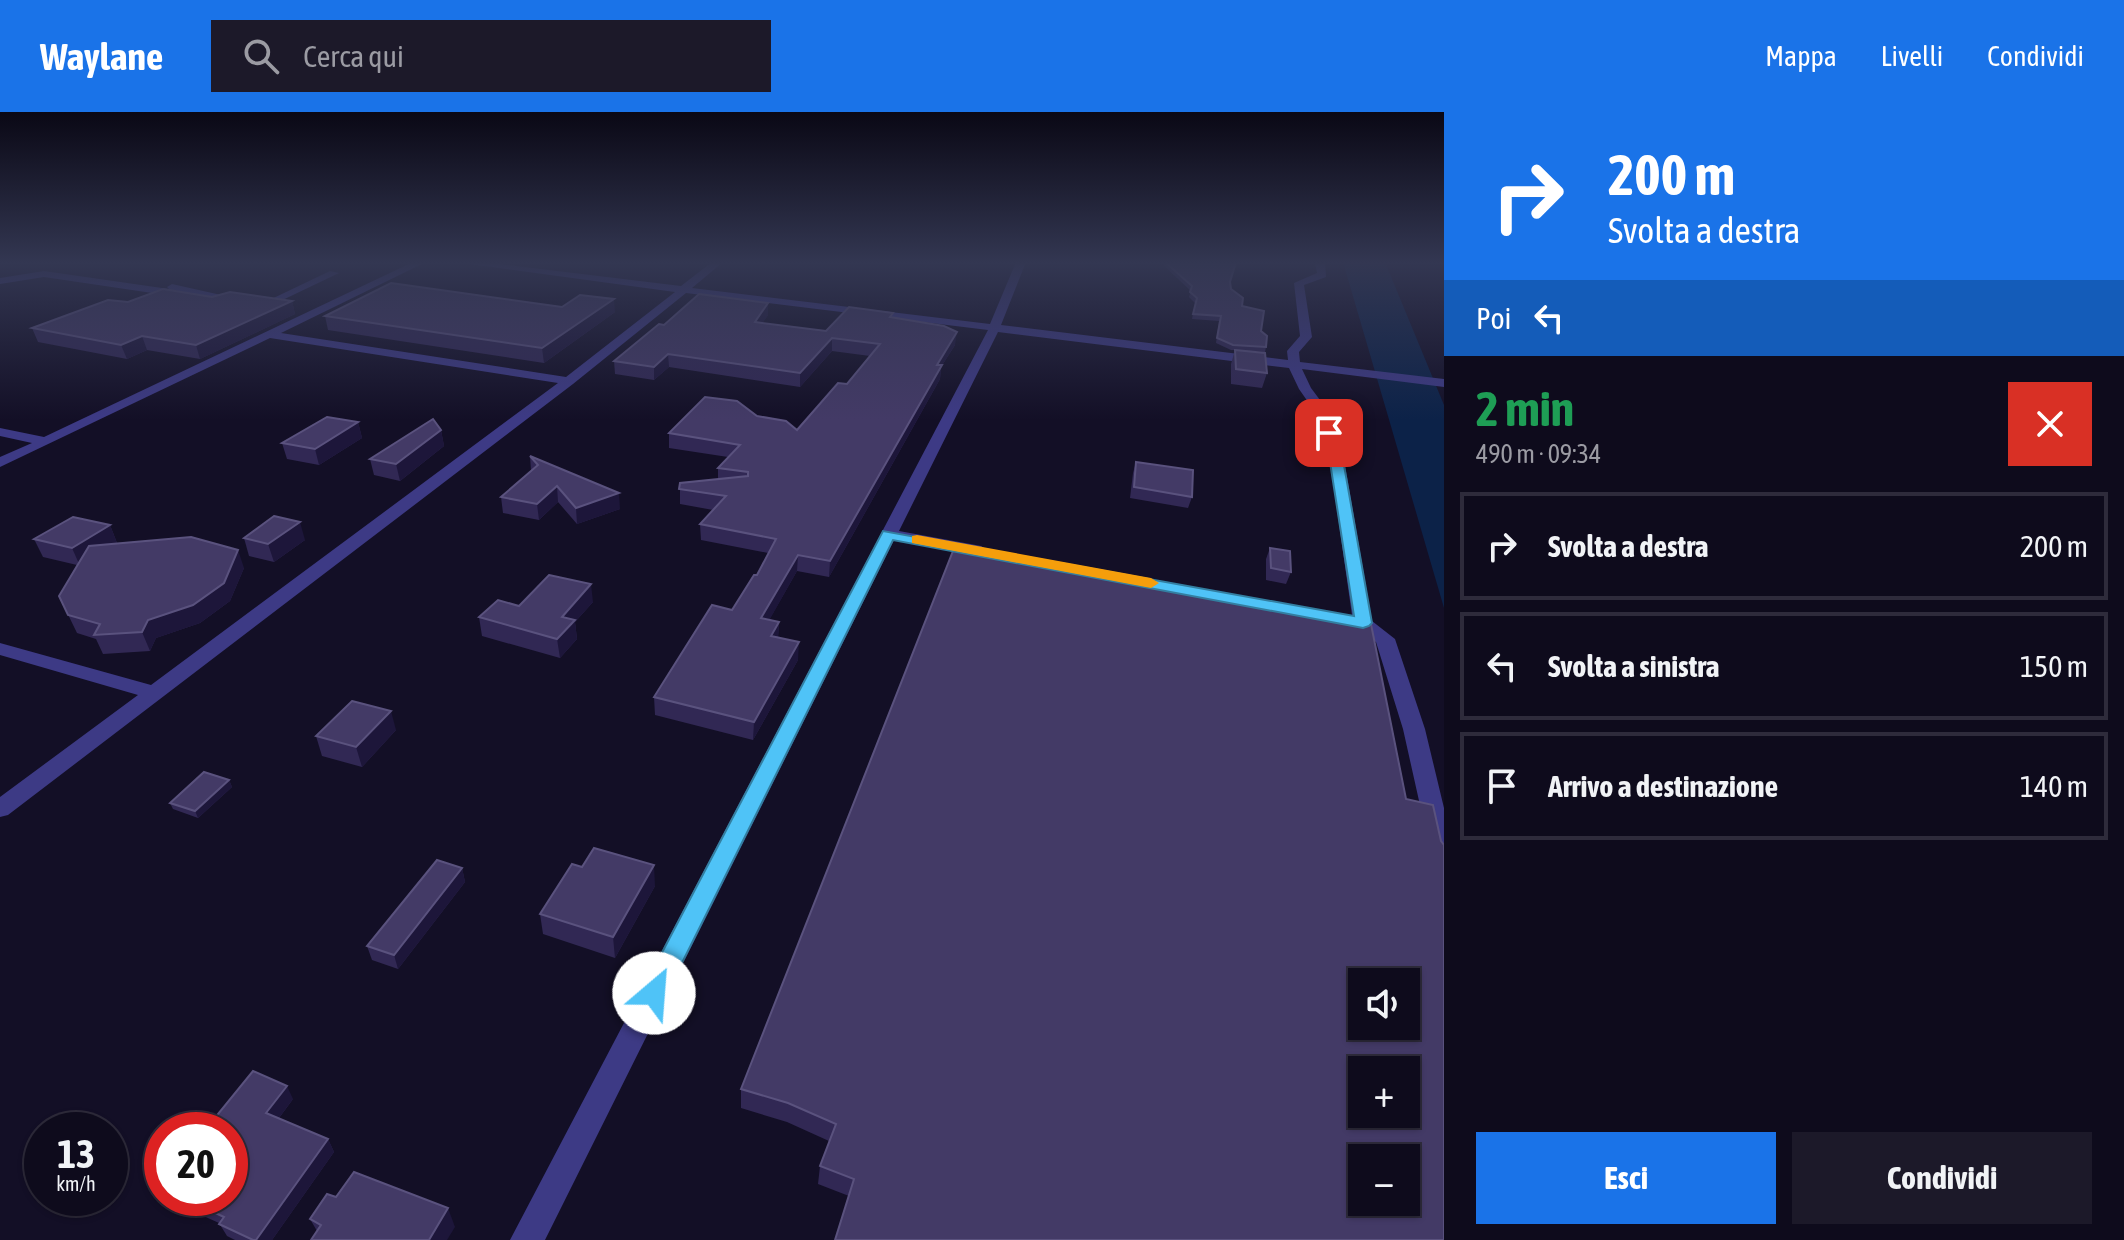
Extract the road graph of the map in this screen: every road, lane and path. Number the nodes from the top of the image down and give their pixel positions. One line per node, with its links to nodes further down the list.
1 (309, 315): 7 (lane)
2 (651, 315): 9 (lane)
3 (882, 315): 6 (lane)
4 (1000, 315): 6 (lane)
5 (1303, 315): 8 (lane)
6 (994, 329): 8 (lane); 14 (lane)
7 (270, 335): 9 (lane); 12 (lane)
8 (1294, 365): 10 (lane); 17 (lane)
9 (569, 381): 19 (lane)
10 (1442, 383)
11 (0, 432): 12 (lane)
12 (45, 441): 13 (lane)
13 (0, 463)
14 (889, 534): 15 (lane); 22 (lane)
15 (1003, 555)
16 (1332, 617): 17 (lane)
17 (1363, 623): 21 (lane)
18 (0, 649): 19 (lane)
19 (151, 692): 20 (lane)
20 (0, 809)
21 (1444, 859)
22 (527, 1240)

